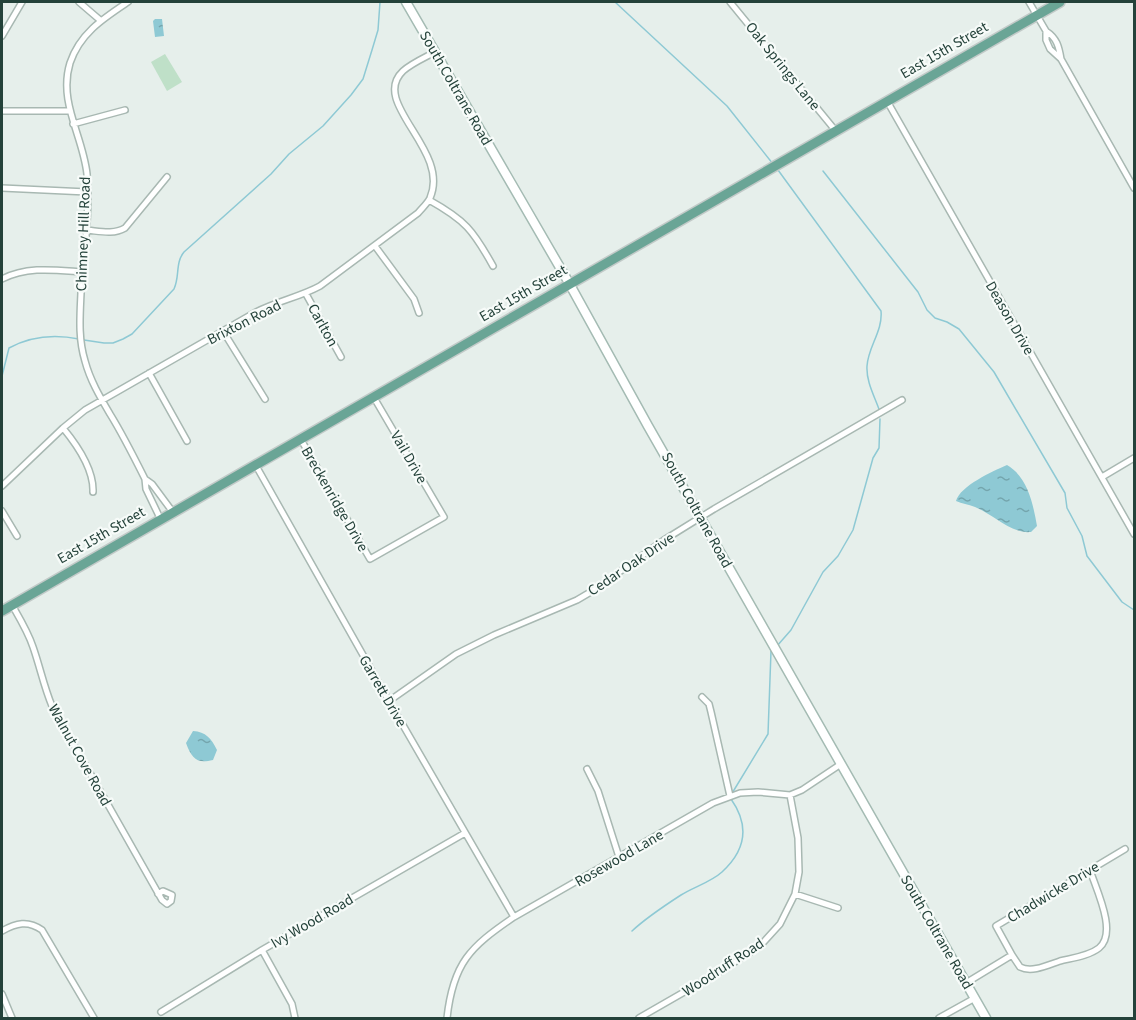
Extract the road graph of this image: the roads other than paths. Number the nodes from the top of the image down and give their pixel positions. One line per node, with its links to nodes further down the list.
1 (22, 2): 10 (street)
2 (79, 2): 9 (street)
3 (128, 2): 9 (street, Chimney Hill Road)
4 (406, 2): 11 (main road, South Coltrane Road)
5 (730, 2): 17 (street, Oak Springs Lane)
6 (1029, 2): 8 (street)
7 (1060, 2): 8 (main road, East 15th Street)
8 (1037, 15): 12 (main road, East 15th Street); 20 (street)
9 (100, 20): 15 (street, Chimney Hill Road)
10 (2, 36)
11 (435, 52): 22 (street); 28 (main road, South Coltrane Road)
12 (887, 101): 17 (main road, East 15th Street); 43 (street, Deason Drive)
13 (125, 110): 16 (street)
14 (2, 111): 15 (street)
15 (69, 111): 16 (street, Chimney Hill Road)
16 (73, 124): 21 (street, Chimney Hill Road)
17 (835, 130): 28 (main road, East 15th Street)
18 (167, 177): 23 (street)
19 (2, 188): 21 (street)
20 (1134, 188)
21 (87, 192): 23 (street, Chimney Hill Road)
22 (429, 201): 24 (street, Brixton Road); 25 (street)
23 (86, 230): 26 (street, Chimney Hill Road)
24 (375, 246): 29 (street, Brixton Road); 30 (street)
25 (493, 266)
26 (82, 272): 27 (street); 37 (street, Chimney Hill Road)
27 (2, 279)
28 (569, 283): 34 (main road, East 15th Street); 50 (main road, South Coltrane Road)
29 (306, 294): 31 (street, Brixton Road); 32 (street, Carlton)
30 (419, 313)
31 (223, 331): 33 (street, Brixton Road); 35 (street)
32 (341, 357)
33 (149, 373): 37 (street, Brixton Road); 40 (street)
34 (374, 396): 39 (main road, East 15th Street); 53 (street, Vail Drive)
35 (265, 399)
36 (902, 400): 50 (street, Cedar Oak Drive)
37 (101, 401): 38 (street, Brixton Road); 44 (street, Chimney Hill Road)
38 (63, 428): 45 (street, Brixton Road); 46 (street)
39 (300, 438): 42 (main road, East 15th Street); 53 (street, Breckenridge Drive)
40 (187, 441)
41 (1134, 458): 43 (street)
42 (255, 464): 48 (main road, East 15th Street); 57 (street, Garrett Drive)
43 (1102, 477): 51 (street, Deason Drive)
44 (145, 478): 48 (street); 49 (street)
45 (2, 486)
46 (93, 492)
47 (2, 511): 52 (street)
48 (172, 511): 49 (main road, East 15th Street)
49 (160, 518): 54 (main road, East 15th Street)
50 (701, 518): 57 (street, Cedar Oak Drive); 58 (main road, South Coltrane Road)
51 (1134, 534)
52 (17, 536)
53 (370, 559)
54 (12, 605): 55 (main road, East 15th Street); 66 (street, Walnut Cove Road)
55 (2, 611)
56 (702, 697): 60 (street)
57 (388, 701): 62 (street, Garrett Drive)
58 (842, 764): 61 (street); 73 (main road, South Coltrane Road)
59 (587, 769): 64 (street)
60 (732, 795): 61 (street, Rosewood Lane); 64 (street, Rosewood Lane)
61 (790, 795): 67 (street, Woodruff Road)
62 (465, 833): 69 (street, Garrett Drive); 71 (street, Ivy Wood Road)
63 (1125, 849): 65 (street, Chadwicke Drive)
64 (619, 857): 69 (street, Rosewood Lane)
65 (1090, 870): 72 (street, Chadwicke Drive); 72 (street)
66 (159, 894): 66 (street, Walnut Cove Road)
67 (795, 894): 68 (street); 81 (street, Woodruff Road)
68 (838, 908)
69 (514, 918): 80 (street, Rosewood Lane)
70 (4, 929): 78 (street)
71 (262, 950): 76 (street, Ivy Wood Road); 79 (street)
72 (1012, 955): 73 (street)
73 (966, 983): 75 (main road, South Coltrane Road)
74 (2, 994): 77 (street)
75 (975, 998): 82 (street); 83 (main road, South Coltrane Road)
76 (161, 1012)
77 (12, 1018)
78 (94, 1018)
79 (295, 1018)
80 (447, 1018)
81 (639, 1018)
82 (939, 1018)
83 (986, 1018)

